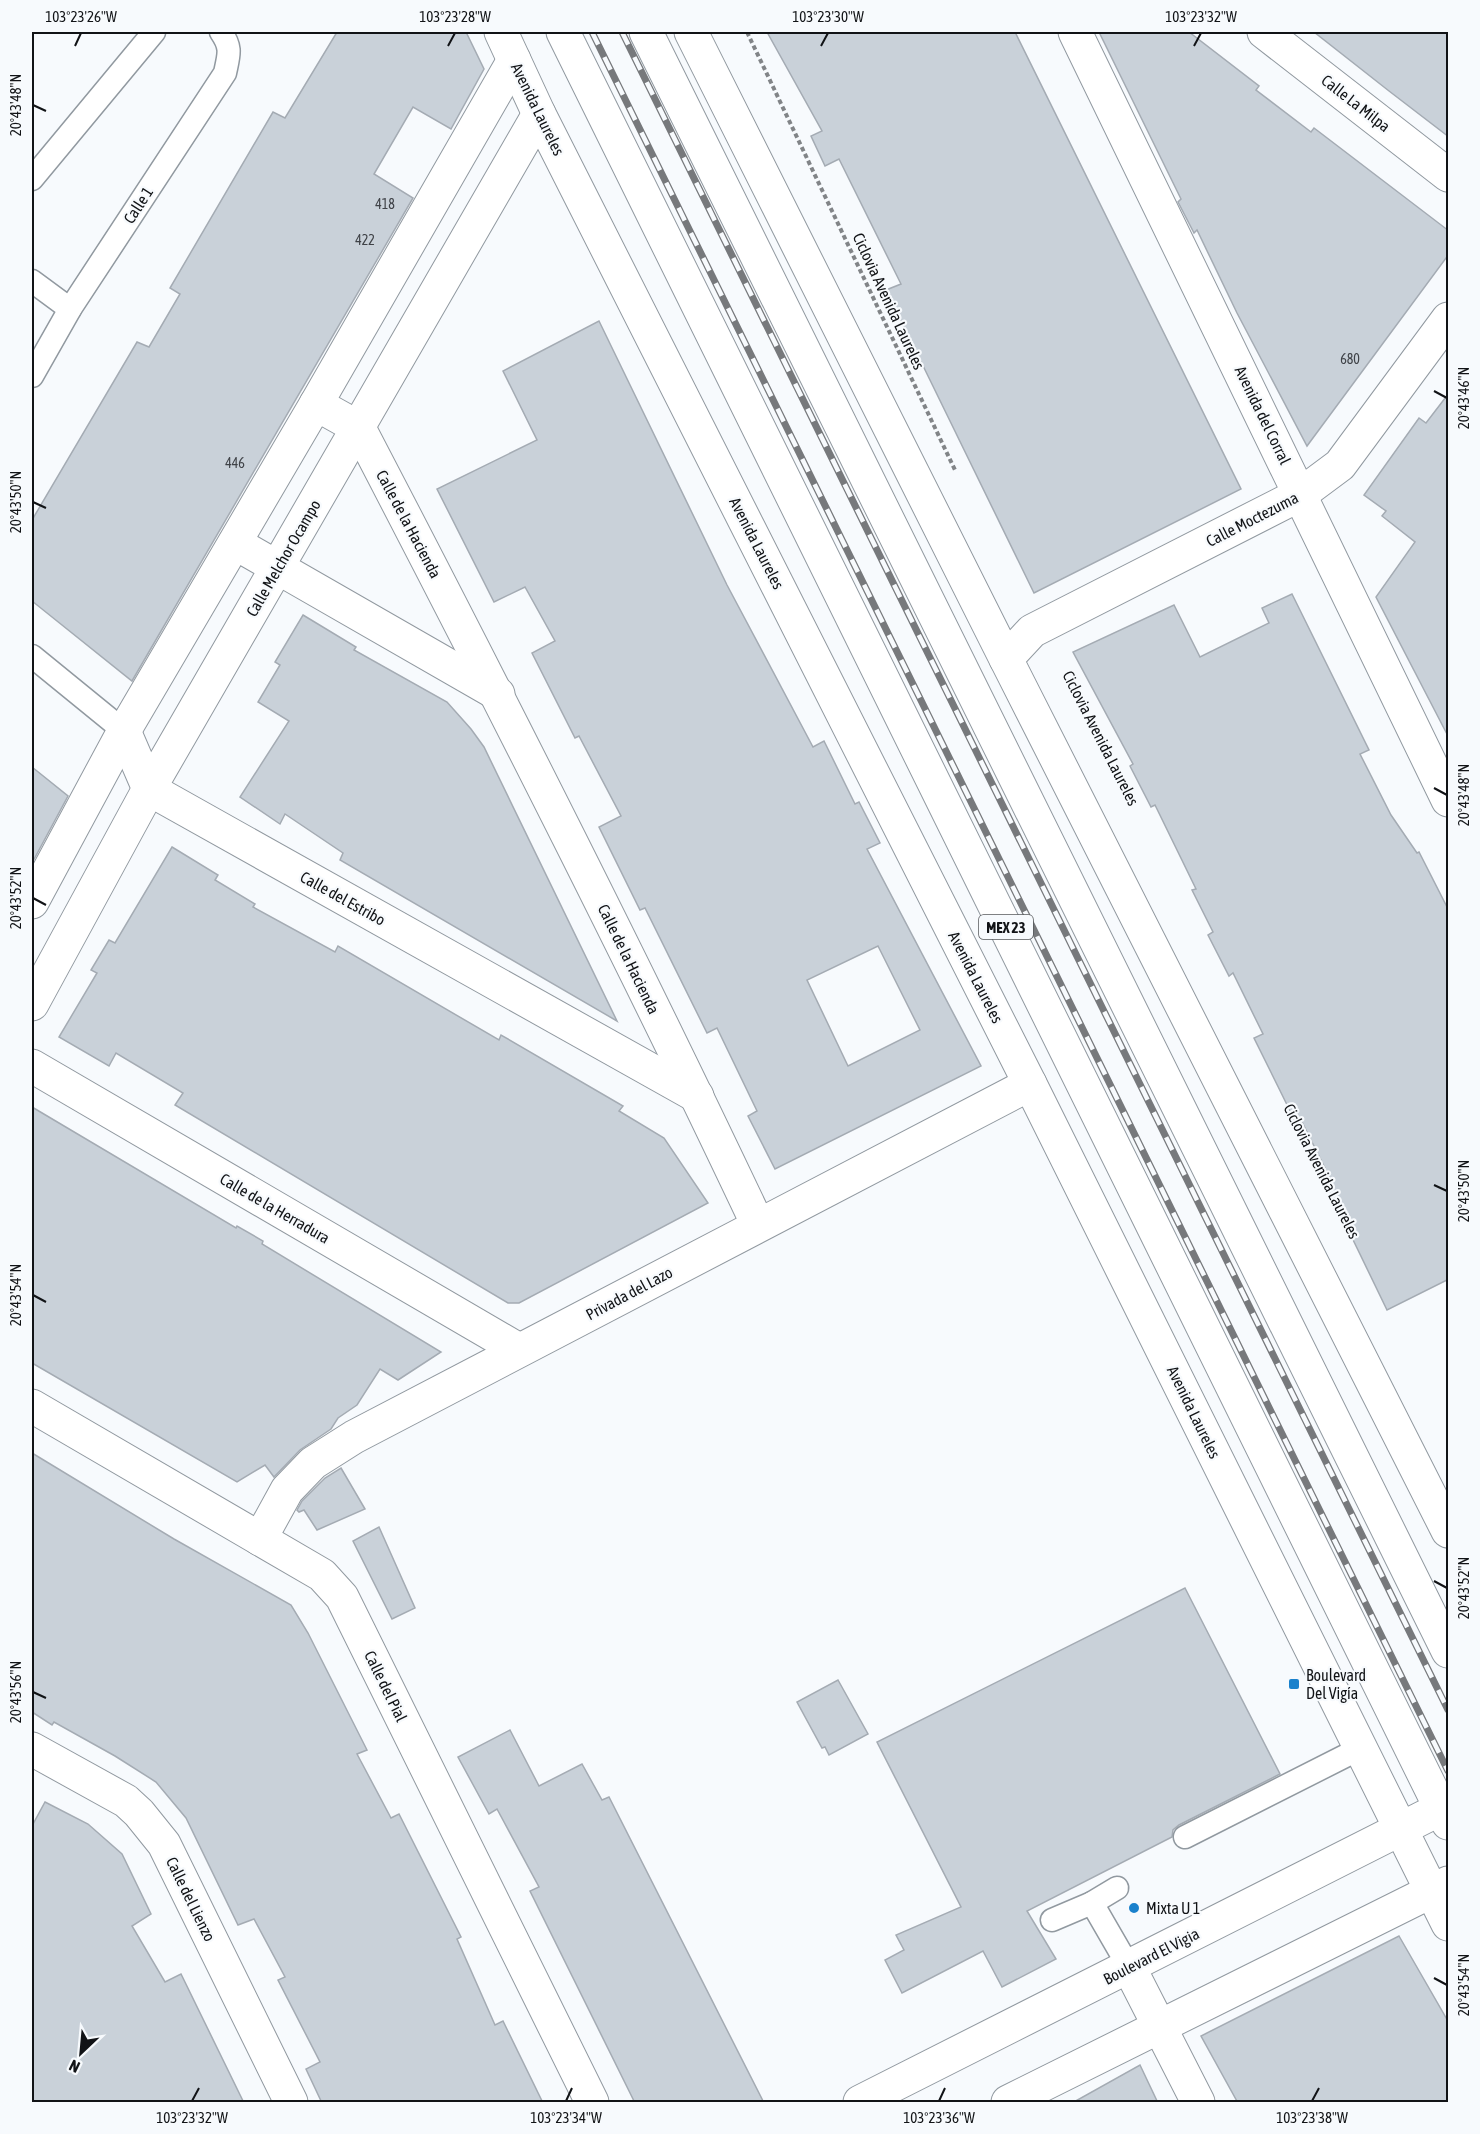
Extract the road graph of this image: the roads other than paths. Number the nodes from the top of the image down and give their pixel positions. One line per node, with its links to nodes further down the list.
1 (154, 32): 11 (lane)
2 (221, 32): 13 (lane, Calle 1)
3 (564, 32): 40 (street, MEX 23)
4 (646, 32): 37 (street)
5 (691, 32): 22 (street)
6 (1075, 32): 18 (street, Avenida del Corral)
7 (1264, 32): 10 (street, Calle La Milpa)
8 (507, 46): 9 (street, Avenida Laureles); 16 (street)
9 (539, 114): 17 (street, Calle Melchor Ocampo); 30 (street, Avenida Laureles)
10 (1449, 175)
11 (32, 179)
12 (32, 281): 13 (lane)
13 (70, 309): 15 (lane, Calle 1)
14 (1449, 319): 18 (street, Calle Moctezuma)
15 (32, 376)
16 (316, 404): 17 (street); 19 (street)
17 (358, 428): 20 (street, Calle Melchor Ocampo); 23 (street, Calle de la Hacienda)
18 (1301, 494): 22 (street, Calle Moctezuma); 26 (street, Avenida del Corral)
19 (235, 543): 20 (street); 24 (street)
20 (277, 567): 23 (street); 25 (street, Calle Melchor Ocampo)
21 (32, 657): 24 (lane)
22 (1006, 660): 35 (street)
23 (498, 694): 31 (street, Calle de la Hacienda)
24 (124, 731): 25 (street); 27 (street)
25 (149, 789): 28 (street, Calle Melchor Ocampo); 31 (street, Calle del Estribo)
26 (1449, 800)
27 (32, 902)
28 (32, 1004)
29 (32, 1066): 33 (street, Calle de la Herradura)
30 (1030, 1084): 32 (street, Privada del Lazo); 38 (street, Avenida Laureles)
31 (697, 1096): 32 (street, Calle de la Hacienda)
32 (758, 1225): 33 (street, Privada del Lazo)
33 (519, 1350): 36 (street, Privada del Lazo)
34 (32, 1406): 36 (street, Calle del Pial)
35 (1449, 1531)
36 (260, 1539): 51 (street, Calle del Pial)
37 (1449, 1651)
38 (1361, 1748): 41 (street, Avenida Laureles); 42 (lane)
39 (32, 1749): 50 (street, Calle del Lienzo)
40 (1446, 1812): 41 (street, Boulevard El Vigia)
41 (1402, 1830): 43 (street, Avenida Laureles); 48 (street, Boulevard El Vigia)
42 (1185, 1837)
43 (1441, 1887): 47 (street, Avenida Laureles); 49 (street)
44 (1117, 1888): 45 (lane)
45 (1092, 1903): 46 (lane); 48 (lane)
46 (1052, 1920)
47 (1449, 1924)
48 (1129, 1967): 49 (street); 52 (street, Boulevard El Vigia)
49 (1160, 2027): 53 (street); 54 (street)
50 (291, 2103)
51 (592, 2103)
52 (860, 2103)
53 (1008, 2103)
54 (1198, 2103)

